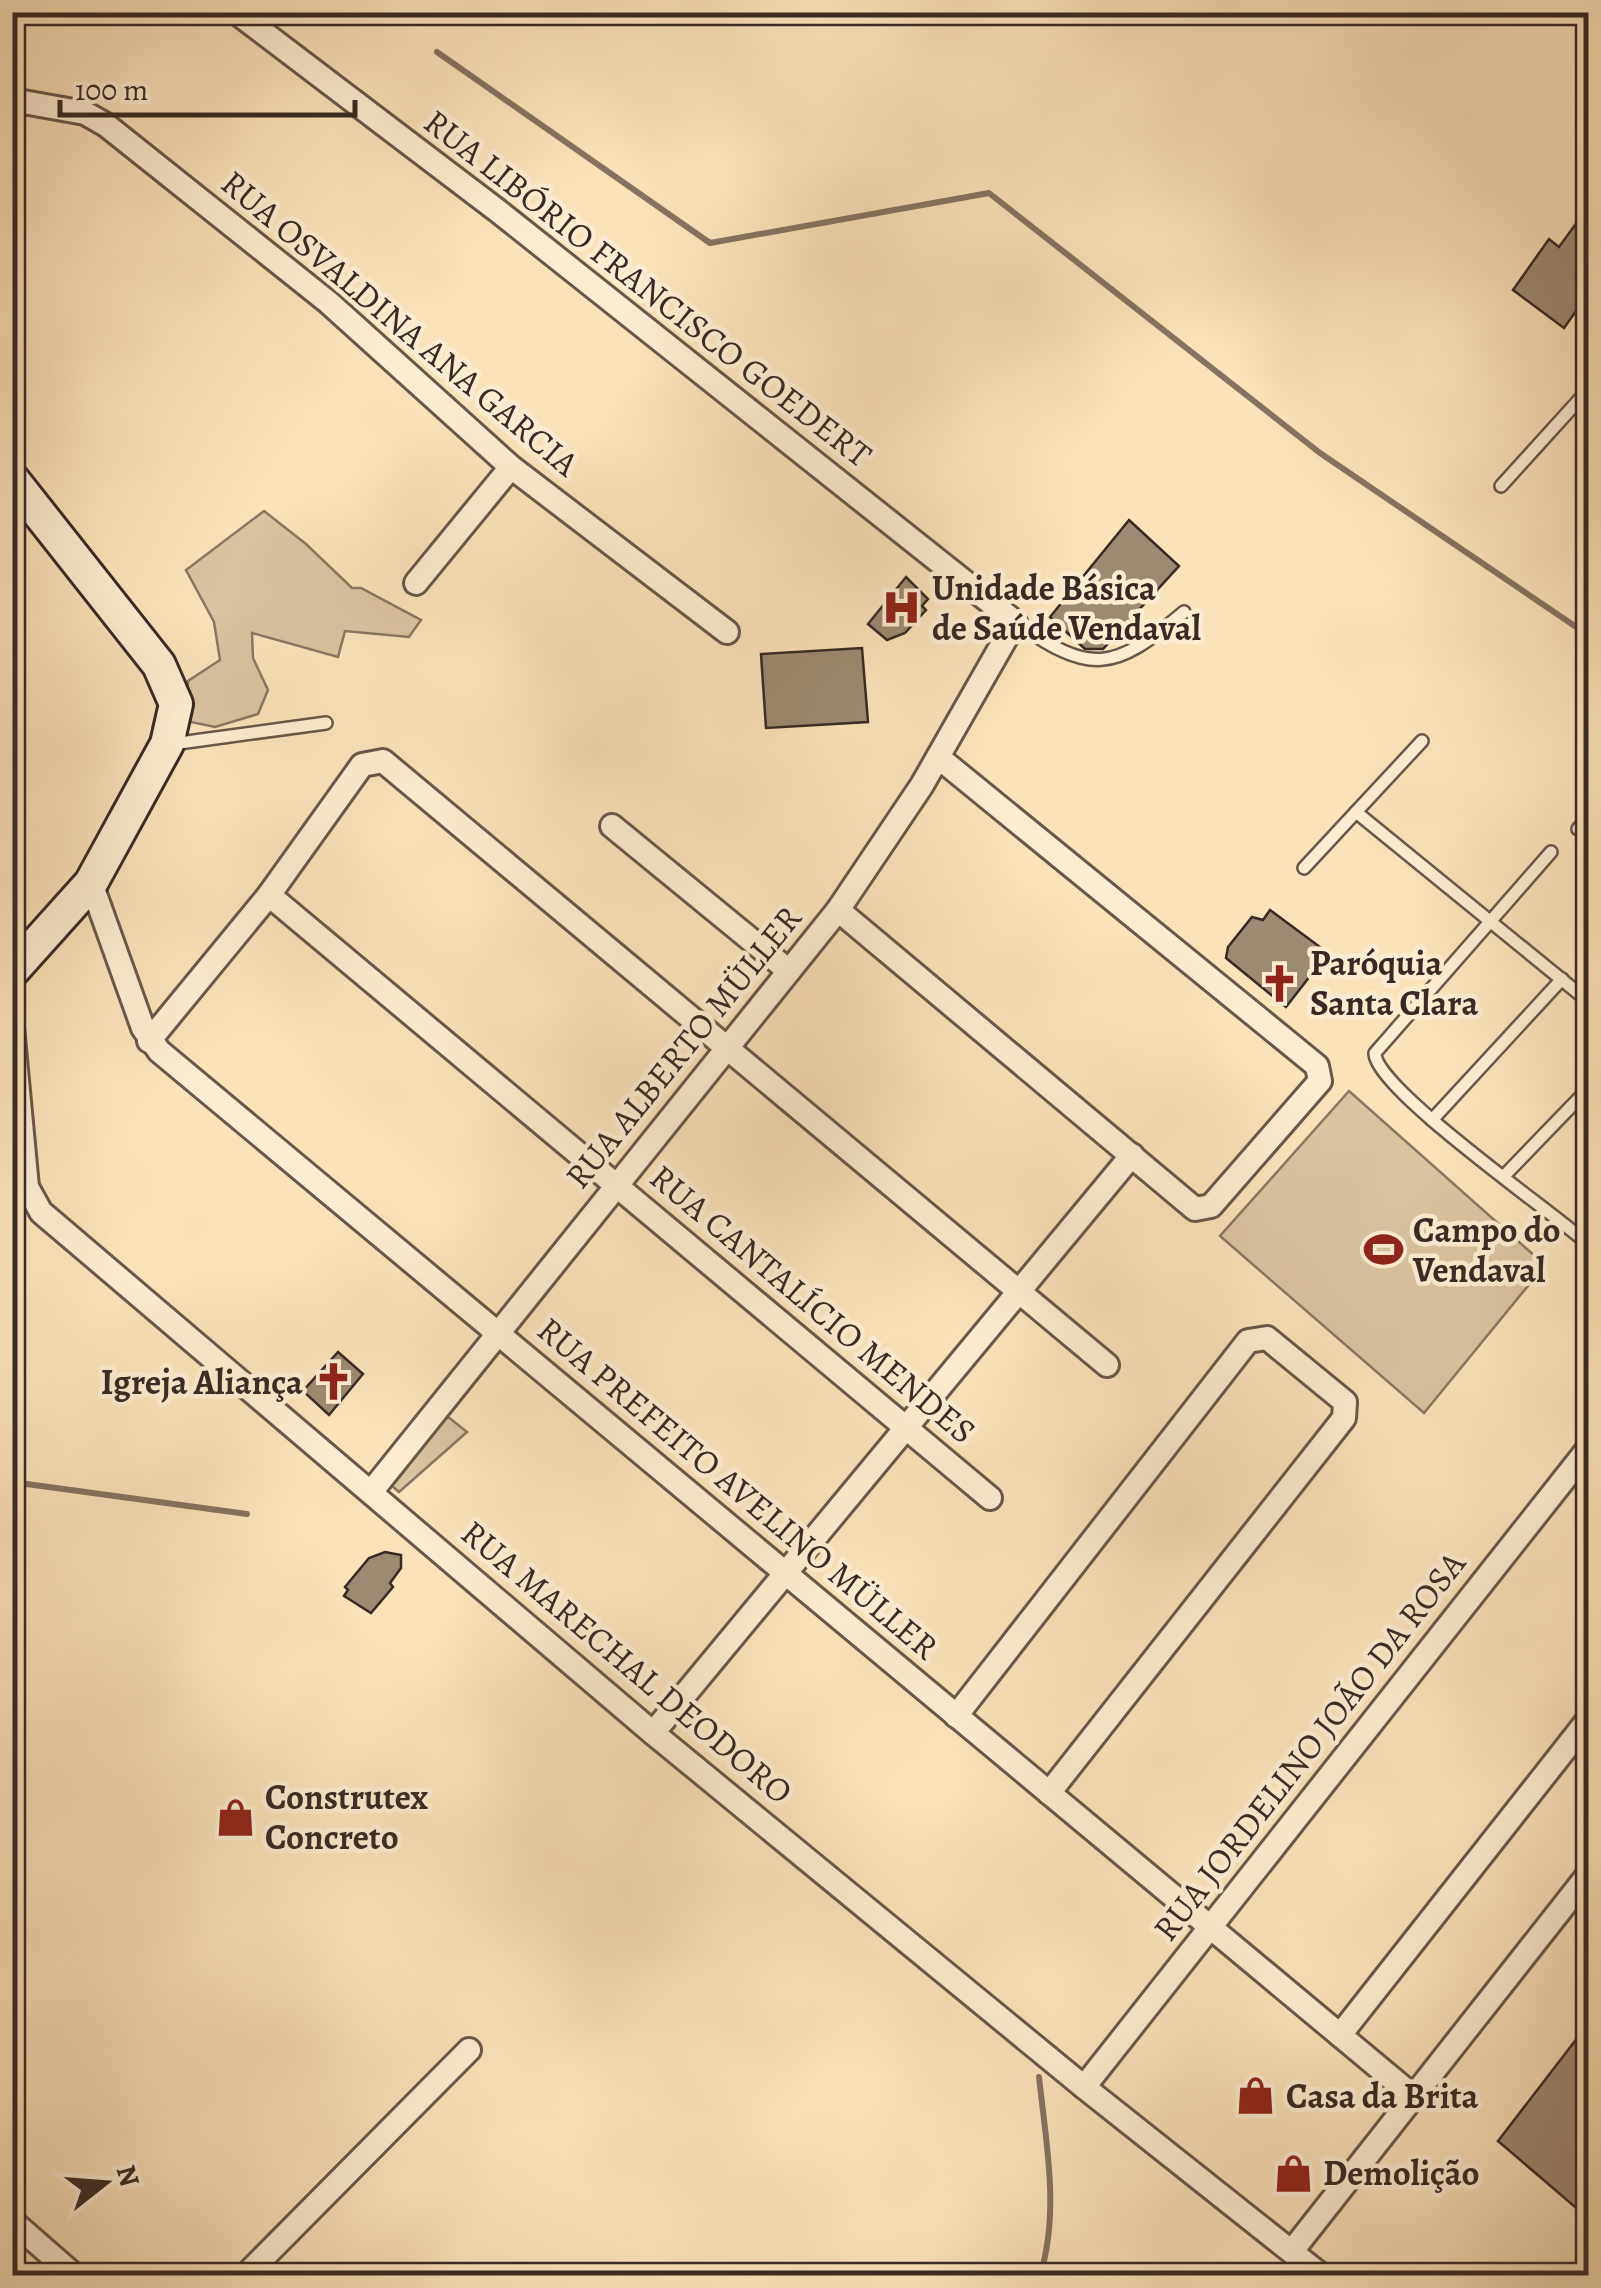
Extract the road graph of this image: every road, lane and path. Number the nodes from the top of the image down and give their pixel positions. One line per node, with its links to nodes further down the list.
1 (236, 12): 9 (street, RUA LIBÓRIO FRANCISCO GOEDERT)
2 (12, 100): 4 (street, RUA OSVALDINA ANA GARCIA)
3 (1588, 390): 6 (lane)
4 (511, 467): 7 (street); 10 (street, RUA OSVALDINA ANA GARCIA)
5 (12, 480): 13 (main road)
6 (1501, 486)
7 (416, 582)
8 (1184, 612): 9 (lane)
9 (1014, 622): 14 (street, RUA ALBERTO MÜLLER)
10 (727, 632)
11 (326, 724): 13 (lane)
12 (1422, 741): 15 (lane)
13 (167, 744): 21 (main road)
14 (938, 758): 23 (street, RUA ALBERTO MÜLLER); 34 (street)
15 (1356, 812): 20 (lane); 24 (lane)
16 (1588, 818): 18 (lane)
17 (612, 826): 25 (street)
18 (1578, 829)
19 (1551, 852): 24 (lane)
20 (1304, 868)
21 (91, 883): 26 (main road); 30 (street, RUA PREFEITO AVELINO MÜLLER)
22 (268, 895): 30 (street); 31 (street); 36 (street, RUA CANTALÍCIO MENDES)
23 (838, 910): 25 (street, RUA ALBERTO MÜLLER); 34 (street)
24 (1490, 921): 27 (lane); 33 (lane)
25 (789, 971): 31 (street, RUA ALBERTO MÜLLER)
26 (12, 972)
27 (1562, 980): 28 (lane); 33 (lane)
28 (1588, 1002)
29 (12, 1026): 43 (street, RUA MARECHAL DEODORO)
30 (150, 1041): 39 (street, RUA PREFEITO AVELINO MÜLLER)
31 (728, 1048): 36 (street, RUA ALBERTO MÜLLER); 38 (street)
32 (1588, 1089): 35 (lane)
33 (1432, 1120): 35 (lane)
34 (1132, 1156): 38 (street)
35 (1504, 1176): 37 (lane)
36 (616, 1186): 39 (street, RUA ALBERTO MÜLLER); 41 (street, RUA CANTALÍCIO MENDES)
37 (1588, 1241)
38 (1017, 1290): 40 (street); 41 (street)
39 (498, 1334): 43 (street, RUA ALBERTO MÜLLER); 45 (street, RUA PREFEITO AVELINO MÜLLER)
40 (1107, 1364)
41 (904, 1426): 44 (street, RUA CANTALÍCIO MENDES); 45 (street)
42 (1588, 1449): 51 (street, RUA JORDELINO JOÃO DA ROSA)
43 (370, 1492): 48 (street, RUA MARECHAL DEODORO)
44 (990, 1498)
45 (784, 1572): 46 (street, RUA PREFEITO AVELINO MÜLLER); 48 (street)
46 (956, 1716): 49 (street, RUA PREFEITO AVELINO MÜLLER); 49 (street)
47 (1588, 1720): 52 (street)
48 (653, 1733): 54 (street, RUA MARECHAL DEODORO)
49 (1049, 1793): 51 (street, RUA PREFEITO AVELINO MÜLLER)
50 (1588, 1875): 55 (street)
51 (1209, 1930): 52 (street, RUA PREFEITO AVELINO MÜLLER); 54 (street, RUA JORDELINO JOÃO DA ROSA)
52 (1340, 2035): 55 (street, RUA PREFEITO AVELINO MÜLLER)
53 (469, 2050): 59 (street)
54 (1084, 2088): 57 (street, RUA MARECHAL DEODORO)
55 (1413, 2096): 57 (street)
56 (12, 2221): 58 (street)
57 (1292, 2251): 60 (street, RUA MARECHAL DEODORO)
58 (75, 2276)
59 (246, 2276)
60 (1322, 2276)

